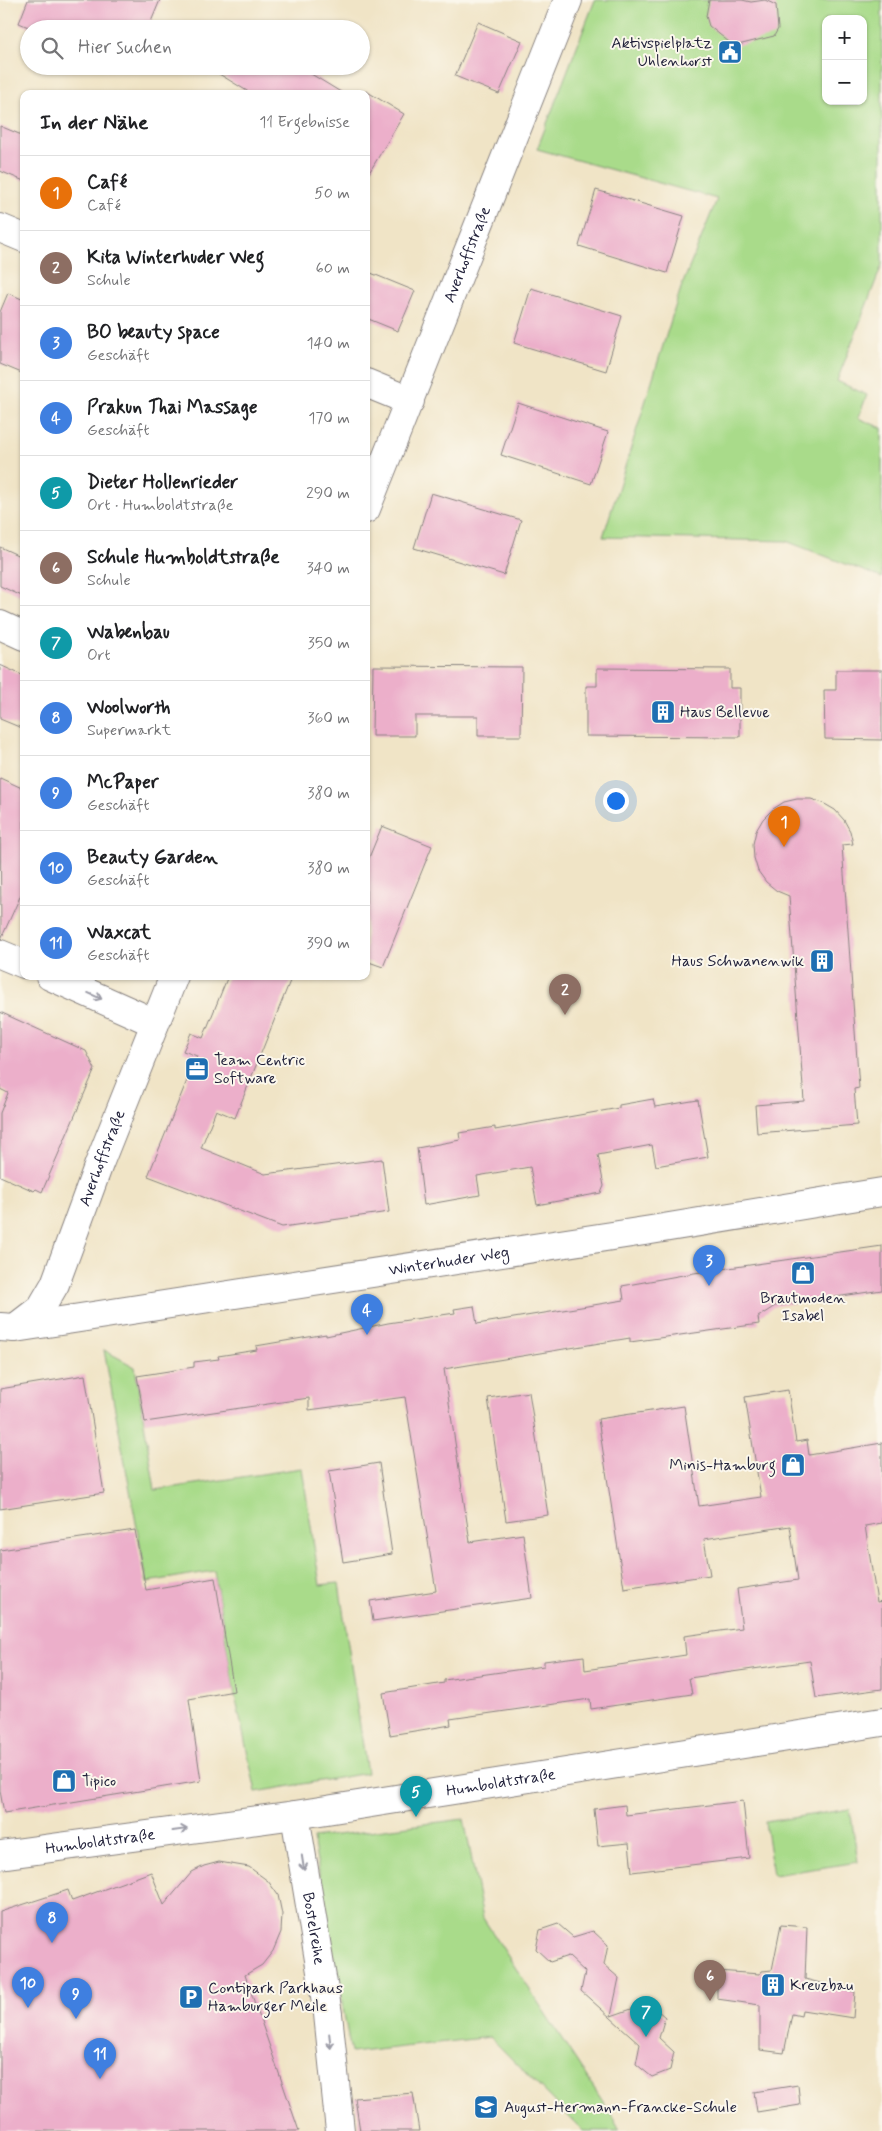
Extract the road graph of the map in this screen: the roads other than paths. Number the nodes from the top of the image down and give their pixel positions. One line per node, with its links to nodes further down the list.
1 (568, 0): 5 (street, Averhoffstraße)
2 (0, 228): 3 (street)
3 (20, 236)
4 (370, 385): 5 (street)
5 (410, 401): 6 (street, Averhoffstraße)
6 (370, 499)
7 (0, 625): 8 (street)
8 (20, 634)
9 (0, 954): 10 (street)
10 (20, 962)
11 (59, 980): 13 (street, one-way to 13)
12 (172, 980): 13 (street, Averhoffstraße)
13 (155, 1023): 15 (street, Averhoffstraße)
14 (882, 1192): 15 (street, Winterhuder Weg)
15 (5, 1329)
16 (882, 1722): 17 (street, Humboldtstraße)
17 (295, 1815): 18 (street, Humboldtstraße, one-way to 17); 19 (street, Bostelreihe, one-way to 19)
18 (0, 1854)
19 (340, 2131)

